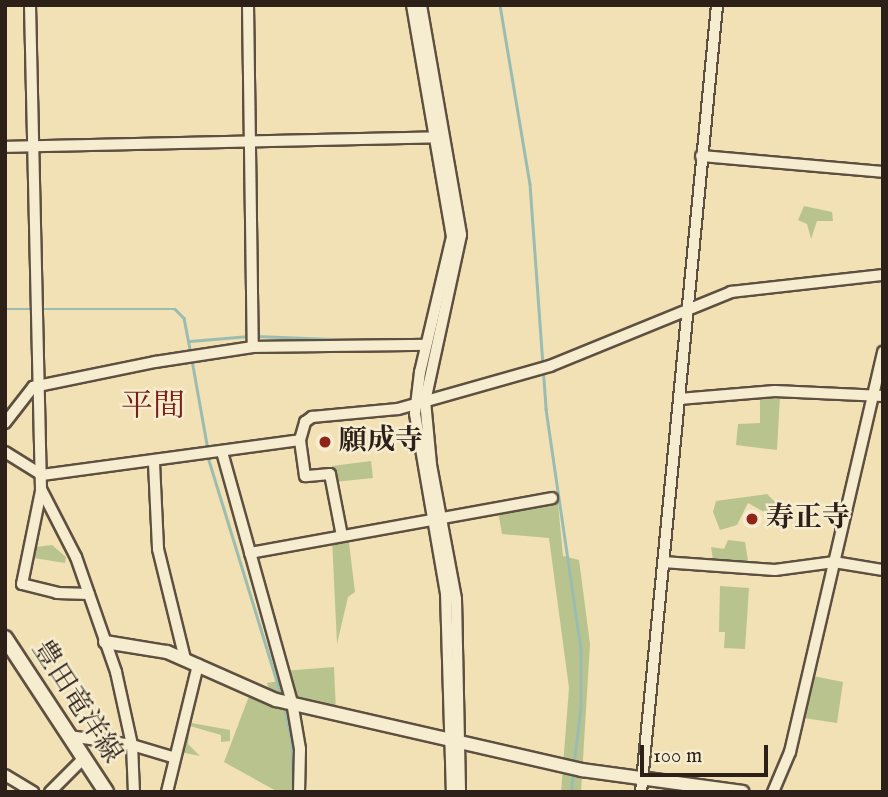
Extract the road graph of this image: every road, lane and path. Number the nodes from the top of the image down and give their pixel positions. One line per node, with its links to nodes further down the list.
1 (30, 5): 9 (street)
2 (248, 5): 7 (street)
3 (412, 5): 6 (street)
4 (421, 5): 20 (street)
5 (717, 5): 10 (street)
6 (435, 137): 7 (street); 14 (street)
7 (248, 142): 9 (street); 15 (street)
8 (5, 147): 9 (street)
9 (33, 147): 17 (street)
10 (701, 156): 11 (street); 13 (street)
11 (883, 172)
12 (883, 275): 13 (street)
13 (687, 309): 19 (street); 20 (street)
14 (426, 345): 15 (street); 20 (street)
15 (253, 347): 17 (street)
16 (883, 352): 18 (street)
17 (38, 386): 21 (street); 26 (street)
18 (878, 396): 19 (street); 33 (street)
19 (679, 400): 32 (street)
20 (420, 402): 22 (street); 29 (street)
21 (5, 423)
22 (300, 440): 23 (street); 30 (street)
23 (222, 452): 25 (street); 31 (street)
24 (5, 453): 26 (street)
25 (154, 463): 26 (street); 38 (street)
26 (41, 475): 27 (street)
27 (41, 489): 35 (street); 35 (street)
28 (552, 498): 29 (street)
29 (437, 519): 30 (street); 42 (street)
30 (342, 536): 31 (street)
31 (250, 553): 40 (street)
32 (663, 562): 33 (street); 47 (street)
33 (834, 562): 34 (street); 58 (street)
34 (883, 570)
35 (89, 594): 37 (street)
36 (5, 638): 41 (main road, 豊田竜洋線)
37 (105, 642): 38 (street); 43 (street)
38 (185, 659): 39 (street)
39 (198, 665): 40 (street); 44 (street)
40 (292, 703): 42 (street); 53 (street)
41 (69, 736): 43 (street); 45 (main road, 豊田竜洋線)
42 (455, 740): 47 (street); 54 (street); 55 (street)
43 (132, 745): 44 (street); 51 (street)
44 (172, 757): 52 (street)
45 (84, 758): 49 (street); 50 (main road, 豊田竜洋線)
46 (5, 775): 48 (street)
47 (642, 778): 56 (street); 57 (street)
48 (27, 790)
49 (50, 792)
50 (106, 792)
51 (134, 792)
52 (167, 792)
53 (299, 792)
54 (452, 792)
55 (460, 792)
56 (641, 792)
57 (743, 792)
58 (773, 792)

